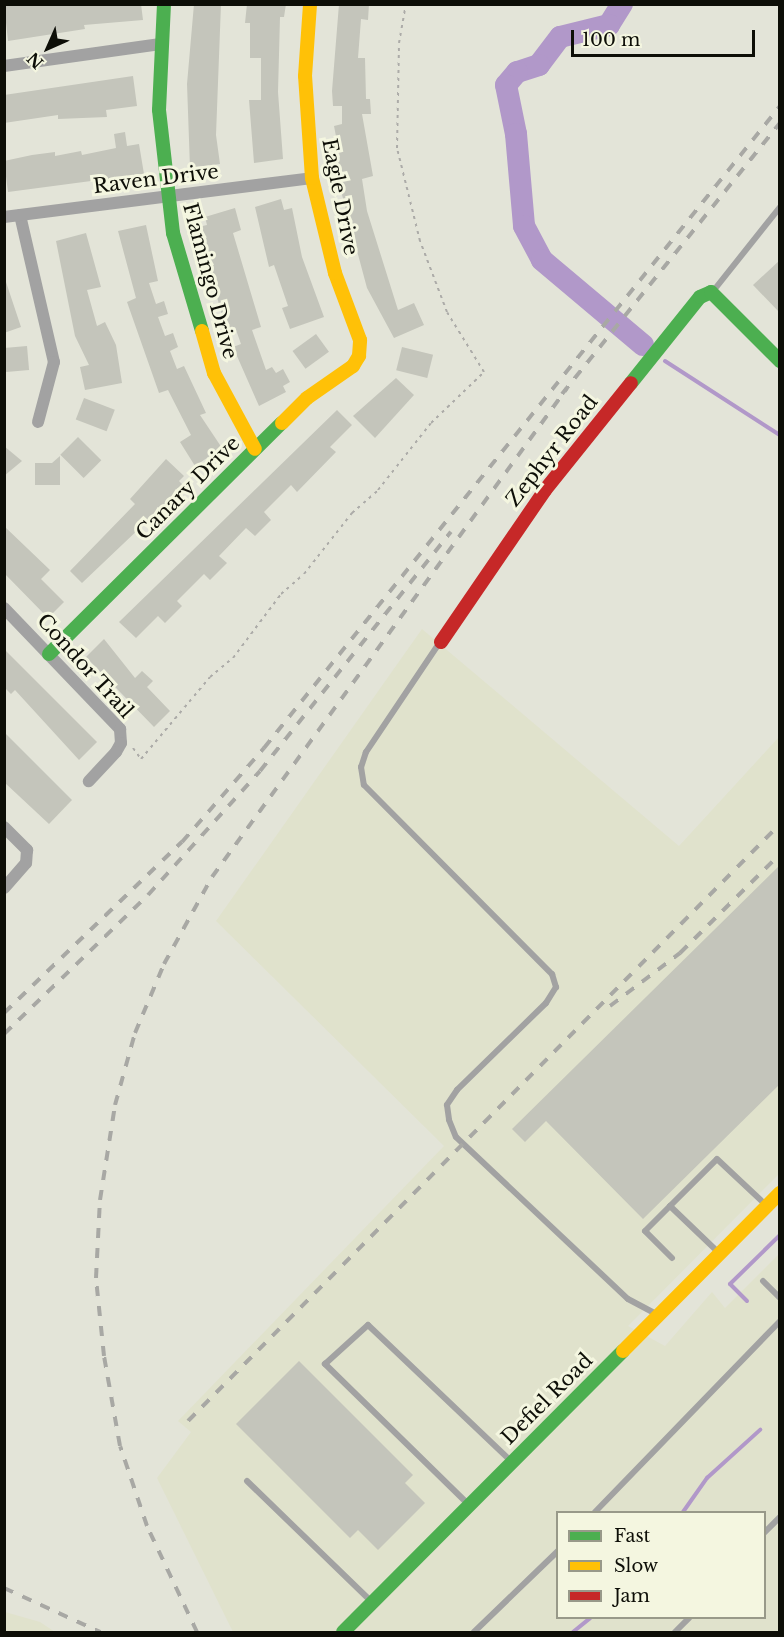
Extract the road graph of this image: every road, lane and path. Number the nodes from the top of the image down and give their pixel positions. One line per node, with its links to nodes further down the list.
1 (164, 4): 4 (street, Flamingo Drive)
2 (310, 4): 6 (street, Eagle Drive)
3 (406, 4): 19 (path)
4 (160, 44): 5 (street); 7 (street, Flamingo Drive)
5 (4, 66)
6 (312, 178): 7 (street, Raven Drive); 12 (street, Eagle Drive)
7 (167, 198): 9 (street, Raven Drive); 15 (street, Flamingo Drive)
8 (780, 207): 11 (lane)
9 (20, 215): 10 (street, Raven Drive); 14 (street)
10 (4, 217)
11 (709, 293): 13 (street); 17 (street, Zephyr Road)
12 (359, 356): 15 (street, Canary Drive)
13 (780, 361)
14 (38, 422)
15 (255, 449): 18 (street, Canary Drive)
16 (4, 608): 18 (street, Condor Trail)
17 (441, 642): 30 (lane)
18 (49, 654): 20 (street, Condor Trail)
19 (133, 740)
20 (89, 781)
21 (4, 828): 22 (street)
22 (4, 888)
23 (780, 1193): 25 (street, Defiel Road)
24 (670, 1206): 25 (lane); 26 (lane); 27 (lane)
25 (767, 1206): 26 (street, Defiel Road)
26 (719, 1253): 30 (street, Defiel Road)
27 (672, 1258)
28 (763, 1281): 29 (lane)
29 (780, 1298)
30 (658, 1315): 32 (street, Defiel Road)
31 (780, 1320): 35 (lane)
32 (512, 1462): 34 (street, Defiel Road); 34 (lane)
33 (247, 1481): 39 (lane)
34 (470, 1506): 39 (street, Defiel Road)
35 (596, 1511)
36 (780, 1517): 37 (lane)
37 (766, 1532)
38 (556, 1553): 42 (lane)
39 (373, 1602): 41 (street, Defiel Road)
40 (686, 1619): 43 (lane)
41 (343, 1632)
42 (474, 1632)
43 (675, 1632)

